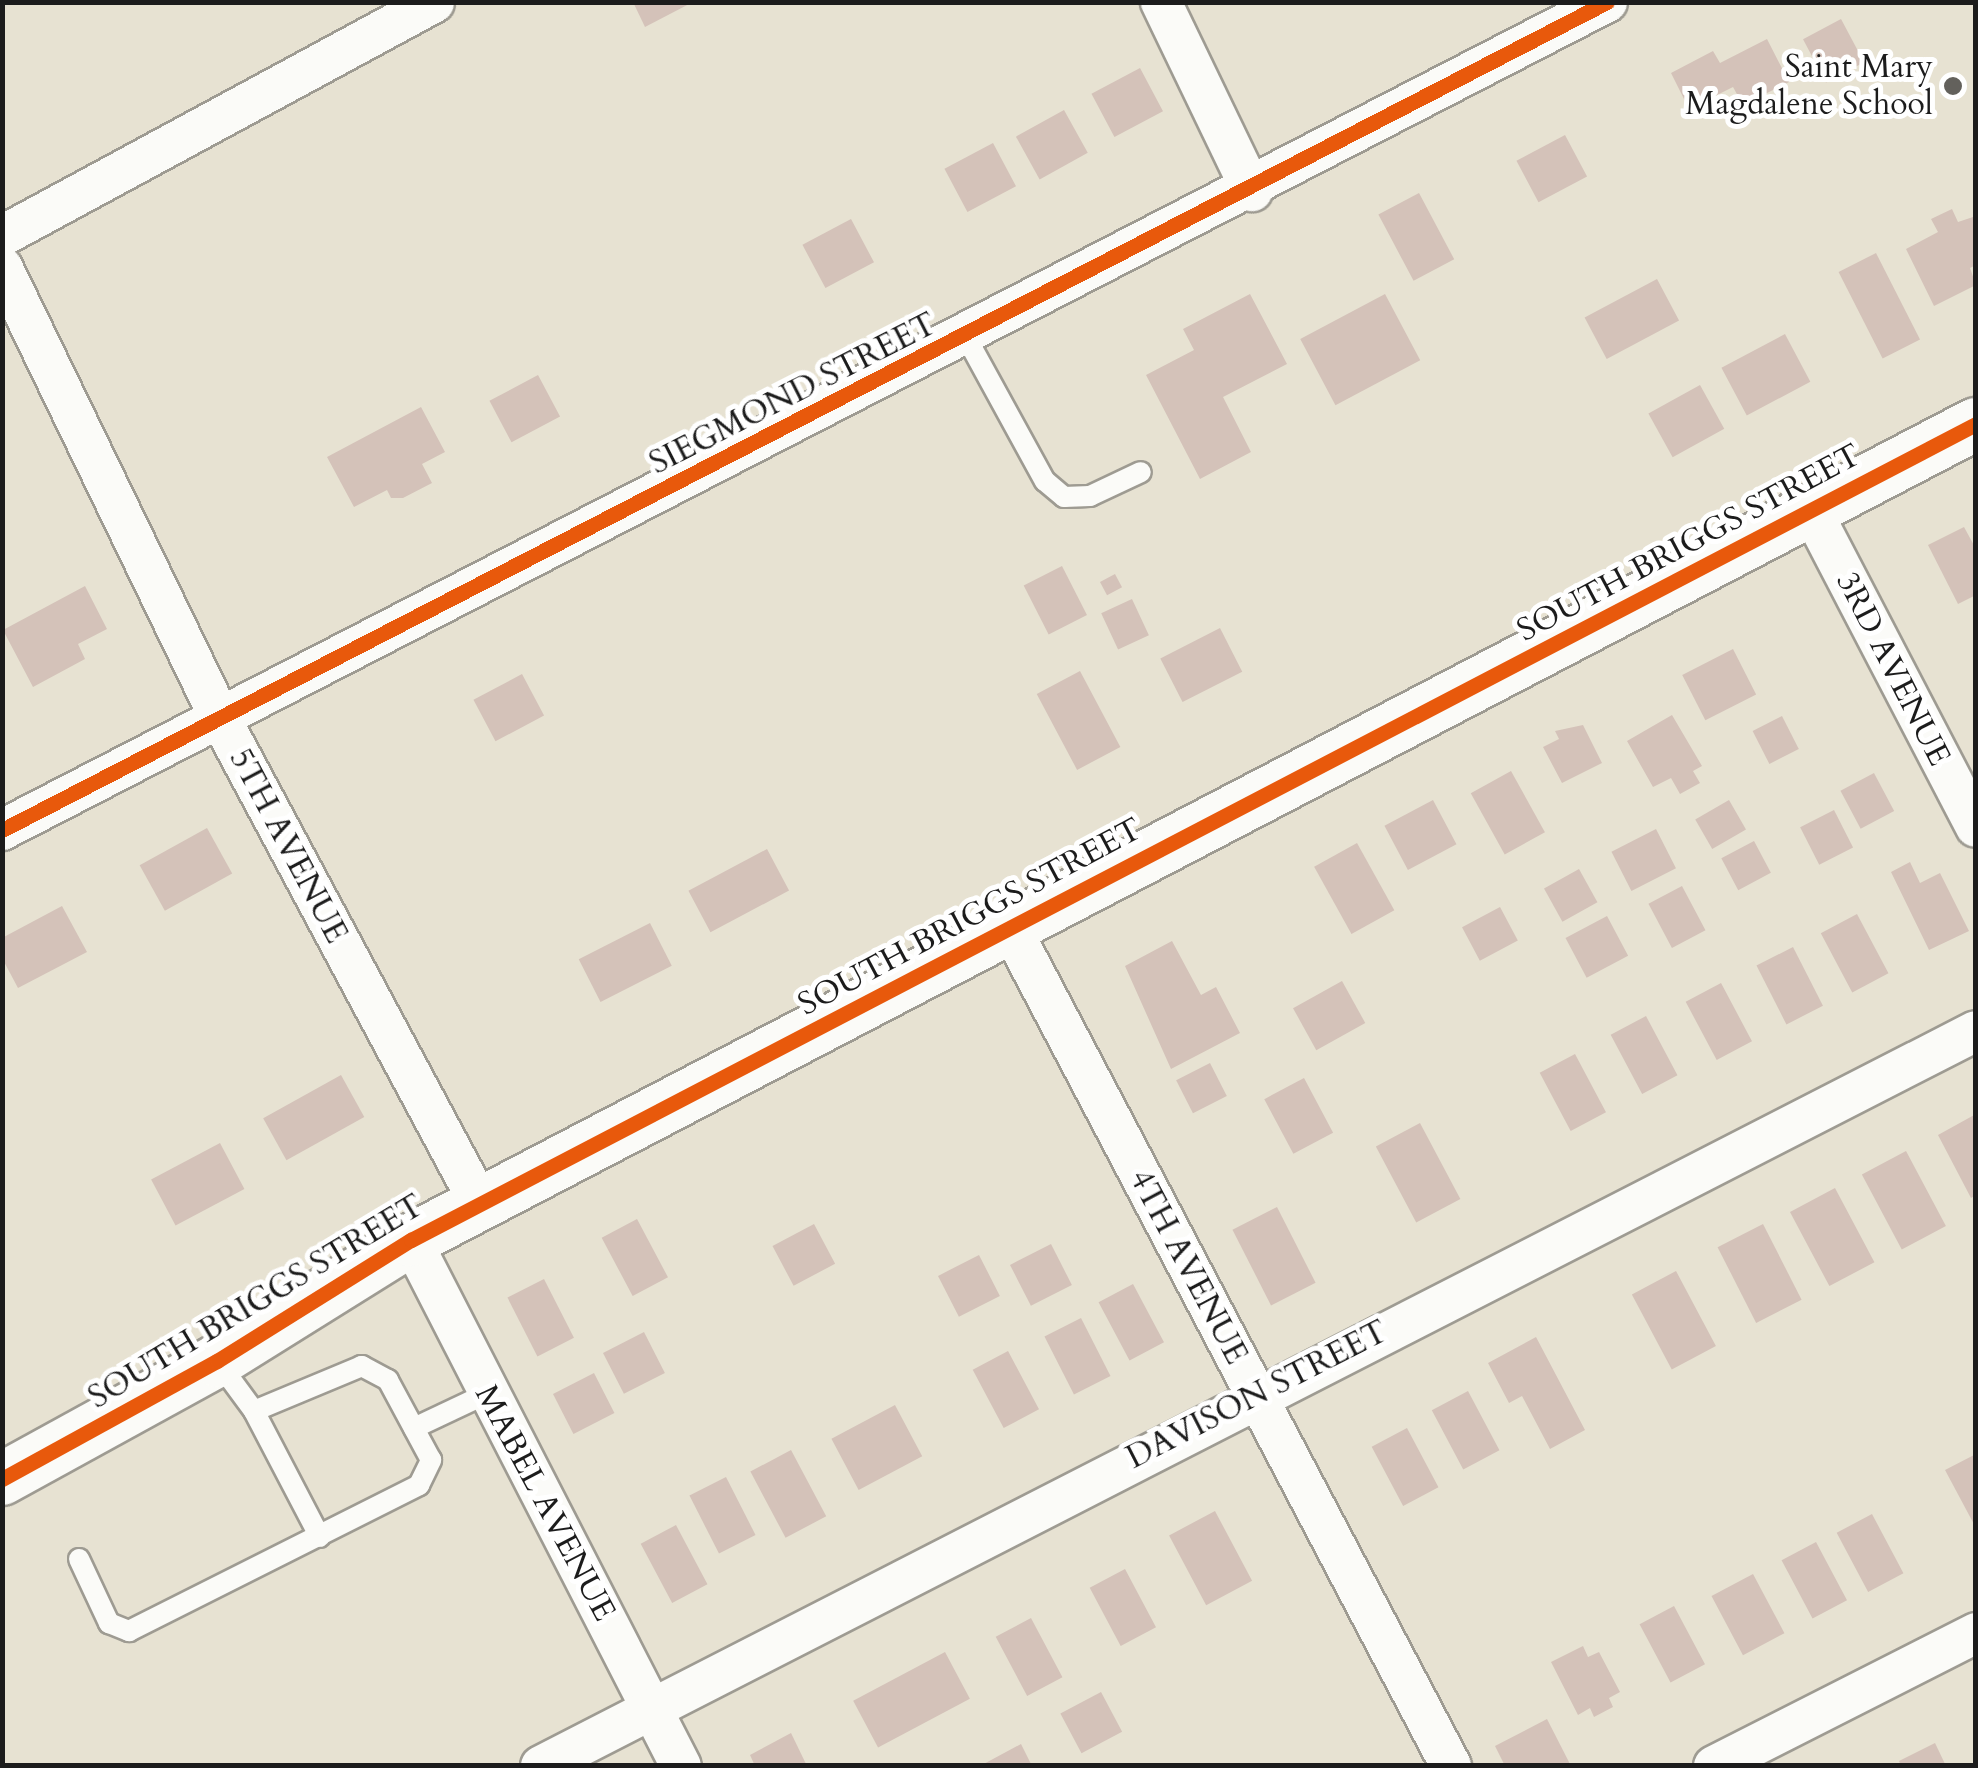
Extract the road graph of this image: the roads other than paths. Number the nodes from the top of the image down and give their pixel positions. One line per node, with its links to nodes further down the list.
1 (434, 2): 5 (street)
2 (1161, 2): 4 (street)
3 (1607, 2): 4 (street, SIEGMOND STREET)
4 (1252, 190): 7 (street, SIEGMOND STREET)
5 (2, 236)
6 (2, 267): 11 (street, 5TH AVENUE)
7 (966, 336): 9 (lane); 11 (street, SIEGMOND STREET)
8 (1976, 424): 10 (street, SOUTH BRIGGS STREET)
9 (1141, 472)
10 (1811, 510): 12 (street, 3RD AVENUE); 14 (street, SOUTH BRIGGS STREET)
11 (220, 718): 13 (street, SIEGMOND STREET); 16 (street, 5TH AVENUE)
12 (1976, 827)
13 (2, 830)
14 (1010, 928): 16 (street, SOUTH BRIGGS STREET); 20 (street, 4TH AVENUE)
15 (1976, 1032): 20 (street, DAVISON STREET)
16 (480, 1204): 17 (street, SOUTH BRIGGS STREET)
17 (411, 1240): 18 (street, SOUTH BRIGGS STREET); 19 (street, MABEL AVENUE)
18 (217, 1361): 21 (lane); 23 (street, SOUTH BRIGGS STREET)
19 (486, 1394): 22 (lane); 27 (street, MABEL AVENUE)
20 (1256, 1394): 27 (street, DAVISON STREET); 30 (street, 4TH AVENUE)
21 (254, 1411): 22 (lane); 24 (lane)
22 (414, 1428): 24 (lane)
23 (2, 1479)
24 (320, 1537): 25 (lane)
25 (79, 1560)
26 (1976, 1632): 31 (street)
27 (653, 1710): 28 (street, DAVISON STREET); 29 (street, MABEL AVENUE)
28 (541, 1766)
29 (681, 1766)
30 (1451, 1766)
31 (1714, 1766)

